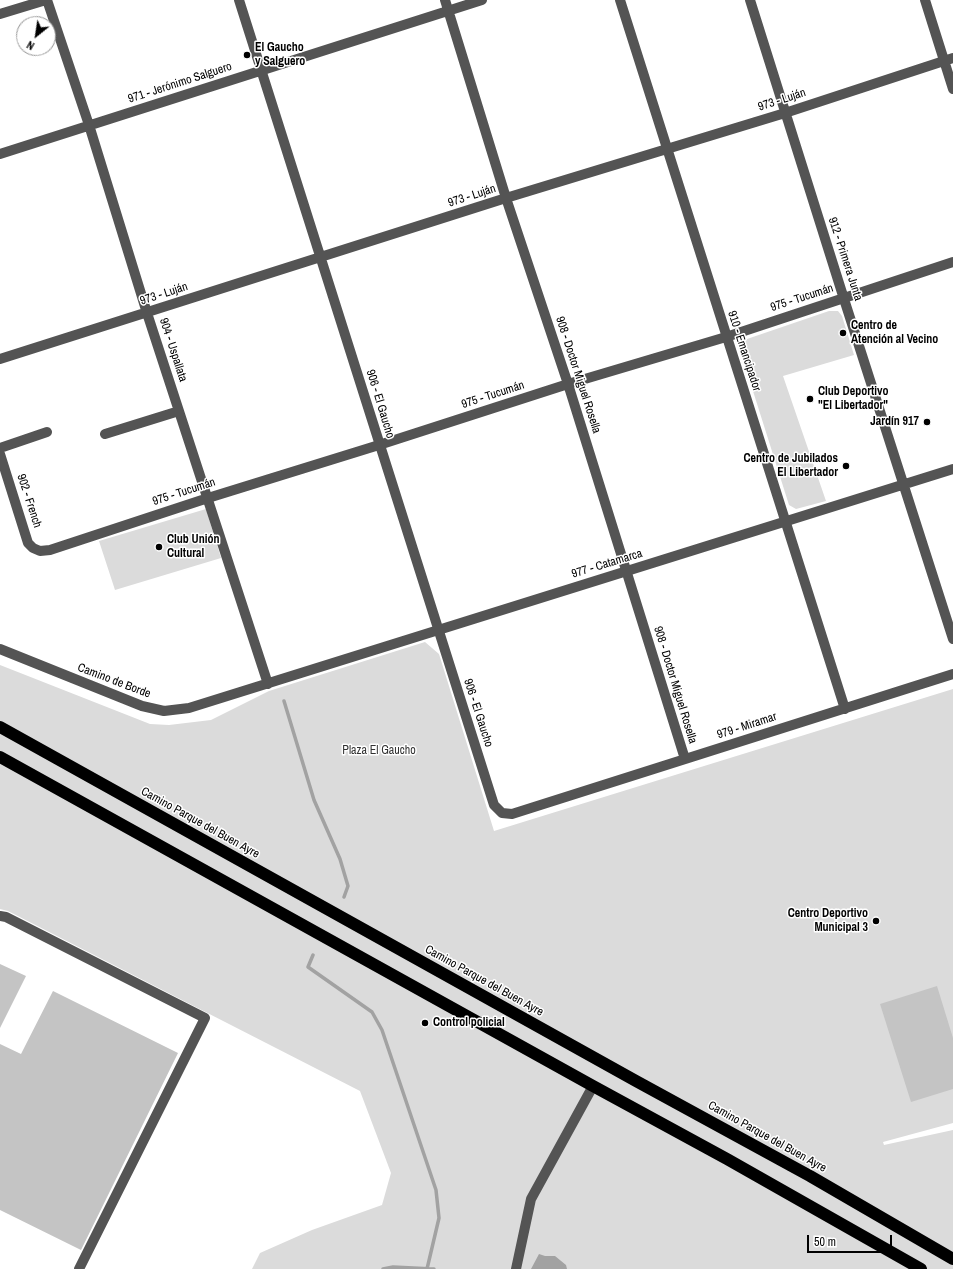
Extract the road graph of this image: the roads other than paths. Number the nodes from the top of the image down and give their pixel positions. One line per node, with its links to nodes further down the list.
1 (47, 0): 9 (street); 14 (street, 904 - Uspallata)
2 (239, 0): 11 (street, 906 - El Gaucho)
3 (445, 0): 8 (street, 908 - Doctor Miguel Rosella)
4 (482, 0): 8 (street, 971 - Jerónimo Salguero)
5 (620, 0): 15 (street, 910 - Emancipador)
6 (750, 0): 13 (street, 912 - Primera Junta)
7 (925, 0): 10 (street)
8 (448, 10): 11 (street, 971 - Jerónimo Salguero); 17 (street, 908 - Doctor Miguel Rosella)
9 (0, 14)
10 (948, 59): 12 (street); 13 (street, 973 - Luján)
11 (261, 71): 14 (street, 971 - Jerónimo Salguero); 18 (street, 906 - El Gaucho)
12 (953, 89)
13 (785, 113): 15 (street, 973 - Luján); 20 (street, 912 - Primera Junta)
14 (89, 125): 16 (street, 971 - Jerónimo Salguero); 21 (street, 904 - Uspallata)
15 (667, 150): 17 (street, 973 - Luján); 22 (street, 910 - Emancipador)
16 (0, 154)
17 (506, 198): 18 (street, 973 - Luján); 24 (street, 908 - Doctor Miguel Rosella)
18 (320, 257): 21 (street, 973 - Luján); 28 (street, 906 - El Gaucho)
19 (953, 262): 20 (street, 975 - Tucumán)
20 (844, 299): 22 (street, 975 - Tucumán); 32 (street, 912 - Primera Junta)
21 (147, 313): 23 (street, 973 - Luján); 25 (street, 904 - Uspallata)
22 (726, 337): 24 (street, 975 - Tucumán); 34 (street, 910 - Emancipador)
23 (0, 359)
24 (568, 384): 28 (street, 975 - Tucumán); 36 (street, 908 - Doctor Miguel Rosella)
25 (179, 411): 27 (street); 33 (street, 904 - Uspallata)
26 (47, 432): 29 (street)
27 (105, 434)
28 (379, 445): 33 (street, 975 - Tucumán); 37 (street, 906 - El Gaucho)
29 (0, 448)
30 (0, 454): 35 (street, 902 - French)
31 (953, 469): 32 (street, 977 - Catamarca)
32 (904, 484): 34 (street, 977 - Catamarca); 38 (street, 912 - Primera Junta)
33 (208, 498): 35 (street, 975 - Tucumán); 41 (street, 904 - Uspallata)
34 (785, 521): 36 (street, 977 - Catamarca); 42 (street, 910 - Emancipador)
35 (40, 551)
36 (627, 571): 37 (street, 977 - Catamarca); 45 (street, 908 - Doctor Miguel Rosella)
37 (438, 630): 41 (street, 977 - Catamarca); 46 (street, 906 - El Gaucho)
38 (953, 638)
39 (0, 649): 41 (street, Camino de Borde)
40 (953, 674): 42 (street, 979 - Miramar)
41 (268, 684)
42 (845, 709): 45 (street, 979 - Miramar)
43 (0, 727): 49 (highway, Camino Parque del Buen Ayre)
44 (0, 757): 48 (highway)
45 (685, 759): 46 (street, 979 - Miramar)
46 (502, 813)
47 (0, 916): 50 (street)
48 (593, 1086): 51 (street); 52 (highway)
49 (953, 1259)
50 (79, 1269)
51 (516, 1269)
52 (921, 1269)

